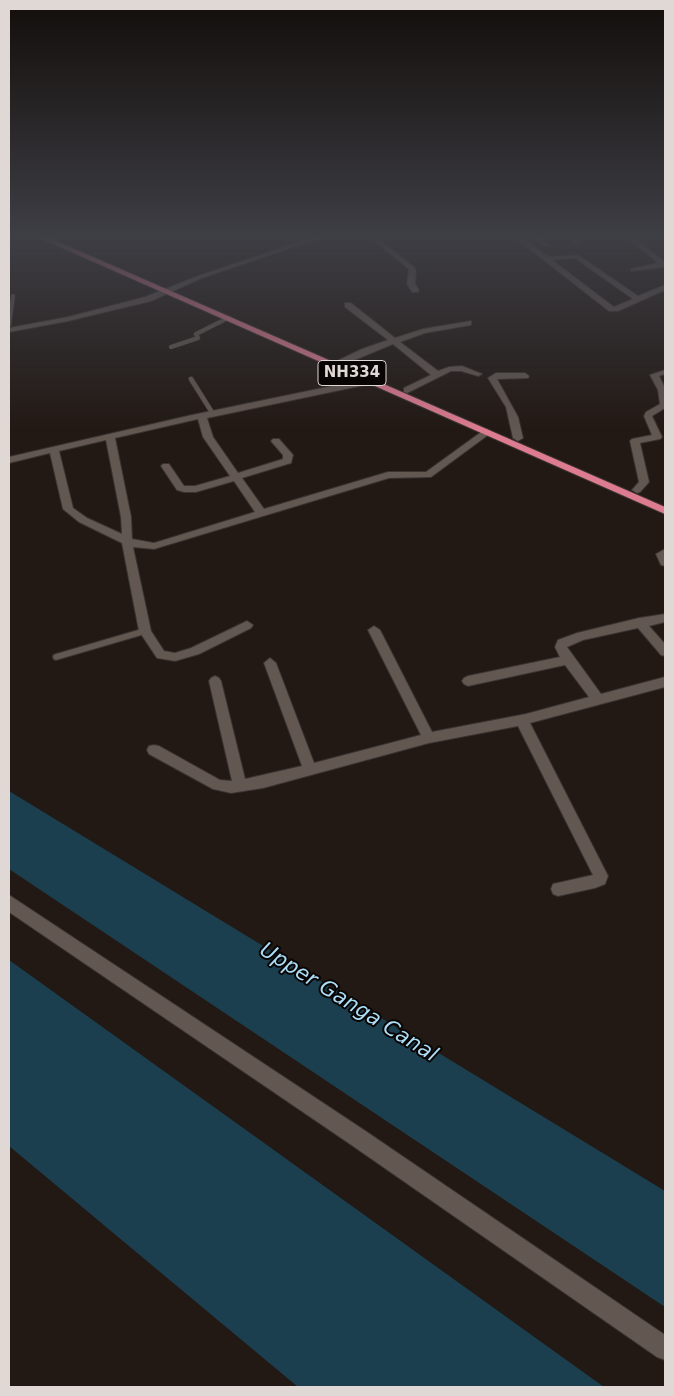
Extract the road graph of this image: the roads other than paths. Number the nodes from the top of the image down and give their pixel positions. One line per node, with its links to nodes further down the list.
1 (12, 301): 10 (lane)
2 (140, 301): 11 (street)
3 (190, 301): 8 (highway, NH334)
4 (194, 301): 14 (highway, NH334)
5 (601, 301): 6 (street)
6 (632, 301)
7 (348, 305): 12 (street)
8 (226, 319): 13 (lane); 20 (highway, NH334)
9 (468, 322): 12 (street)
10 (9, 325)
11 (9, 330)
12 (393, 341): 14 (street); 16 (street)
13 (171, 348)
14 (342, 362): 21 (highway, NH334)
15 (665, 372): 26 (street)
16 (436, 374): 17 (street); 21 (street)
17 (478, 374)
18 (525, 376): 27 (street)
19 (191, 379): 22 (lane)
20 (371, 381): 22 (street); 24 (highway, NH334)
21 (407, 390): 27 (highway, NH334)
22 (213, 414): 23 (street)
23 (202, 416): 25 (street); 32 (street)
24 (487, 432): 35 (highway, NH334); 36 (street)
25 (110, 437): 29 (street); 37 (street)
26 (661, 437): 33 (street)
27 (518, 438): 33 (highway, NH334)
28 (276, 441): 32 (street)
29 (54, 450): 30 (street); 37 (street)
30 (9, 460)
31 (166, 466): 32 (street)
32 (236, 477): 36 (street)
33 (637, 490): 34 (highway, NH334)
34 (665, 503)
35 (665, 511)
36 (261, 513): 37 (street)
37 (127, 541): 44 (street)
38 (665, 552): 39 (street)
39 (665, 562)
40 (665, 618): 41 (street)
41 (639, 622): 45 (street); 47 (street)
42 (247, 625): 44 (street)
43 (374, 630): 54 (street)
44 (145, 631): 46 (lane)
45 (665, 652)
46 (56, 657)
47 (568, 660): 50 (street); 52 (street)
48 (270, 663): 56 (street)
49 (215, 681): 57 (street)
50 (468, 681)
51 (665, 682): 52 (street)
52 (598, 700): 53 (street)
53 (522, 720): 54 (street); 58 (street)
54 (429, 738): 56 (street)
55 (154, 750): 57 (street)
56 (310, 769): 57 (street)
57 (240, 786)
58 (558, 889)
59 (9, 903): 60 (street)
60 (665, 1348)

